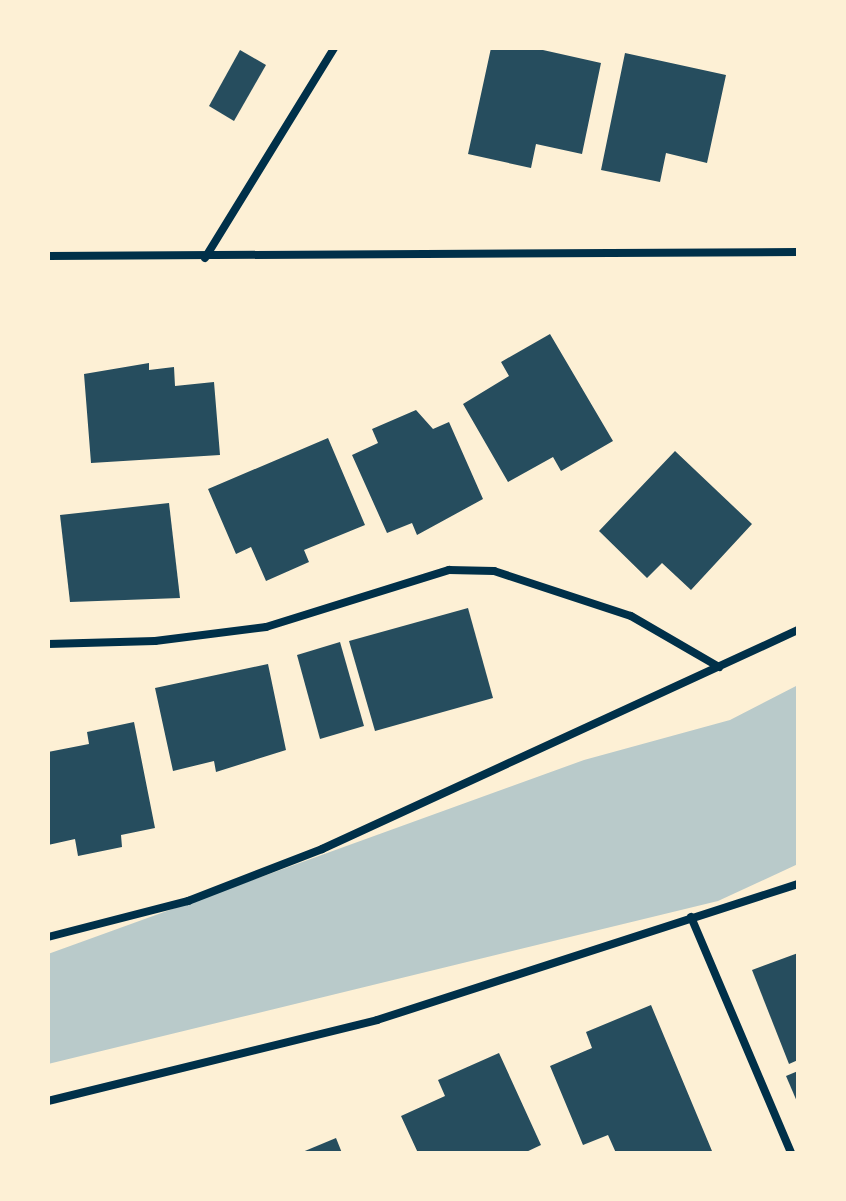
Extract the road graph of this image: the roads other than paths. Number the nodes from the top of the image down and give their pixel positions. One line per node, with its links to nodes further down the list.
1 (334, 48): 4 (street)
2 (798, 252): 4 (street)
3 (48, 256): 4 (street)
4 (205, 258)
5 (798, 630): 7 (street)
6 (48, 644): 7 (street)
7 (719, 667): 10 (street)
8 (798, 884): 9 (street)
9 (691, 917): 11 (street); 12 (street)
10 (48, 937)
11 (48, 1101)
12 (791, 1153)

